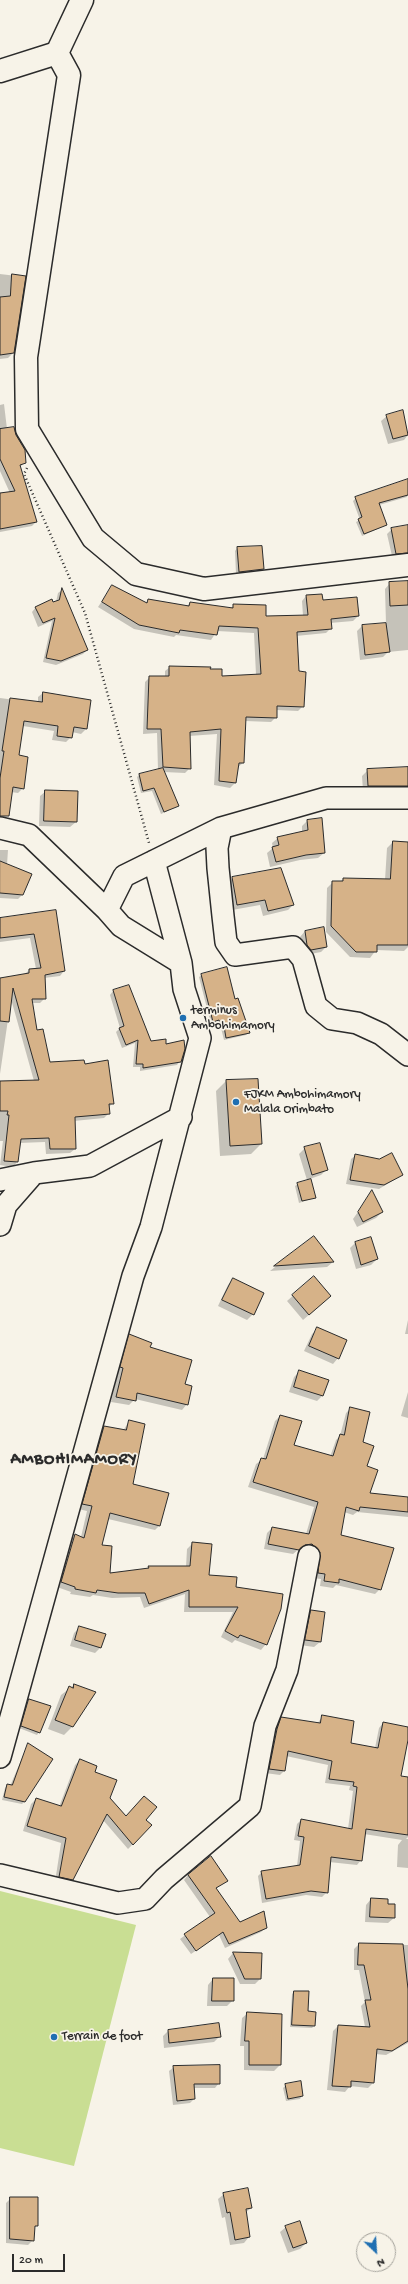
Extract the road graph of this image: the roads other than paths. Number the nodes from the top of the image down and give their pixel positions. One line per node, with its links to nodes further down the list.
1 (82, 0): 2 (street)
2 (57, 53): 3 (street); 4 (street)
3 (0, 71)
4 (408, 565)
5 (408, 798): 7 (street)
6 (0, 828): 9 (street)
7 (221, 828): 8 (street); 11 (street)
8 (154, 861): 9 (street); 10 (street)
9 (107, 910): 10 (street)
10 (181, 963): 12 (street)
11 (408, 1055)
12 (181, 1116): 13 (street); 17 (street)
13 (34, 1173): 14 (street); 15 (street)
14 (0, 1180)
15 (0, 1225)
16 (309, 1556): 18 (street)
17 (0, 1757)
18 (0, 1875)

